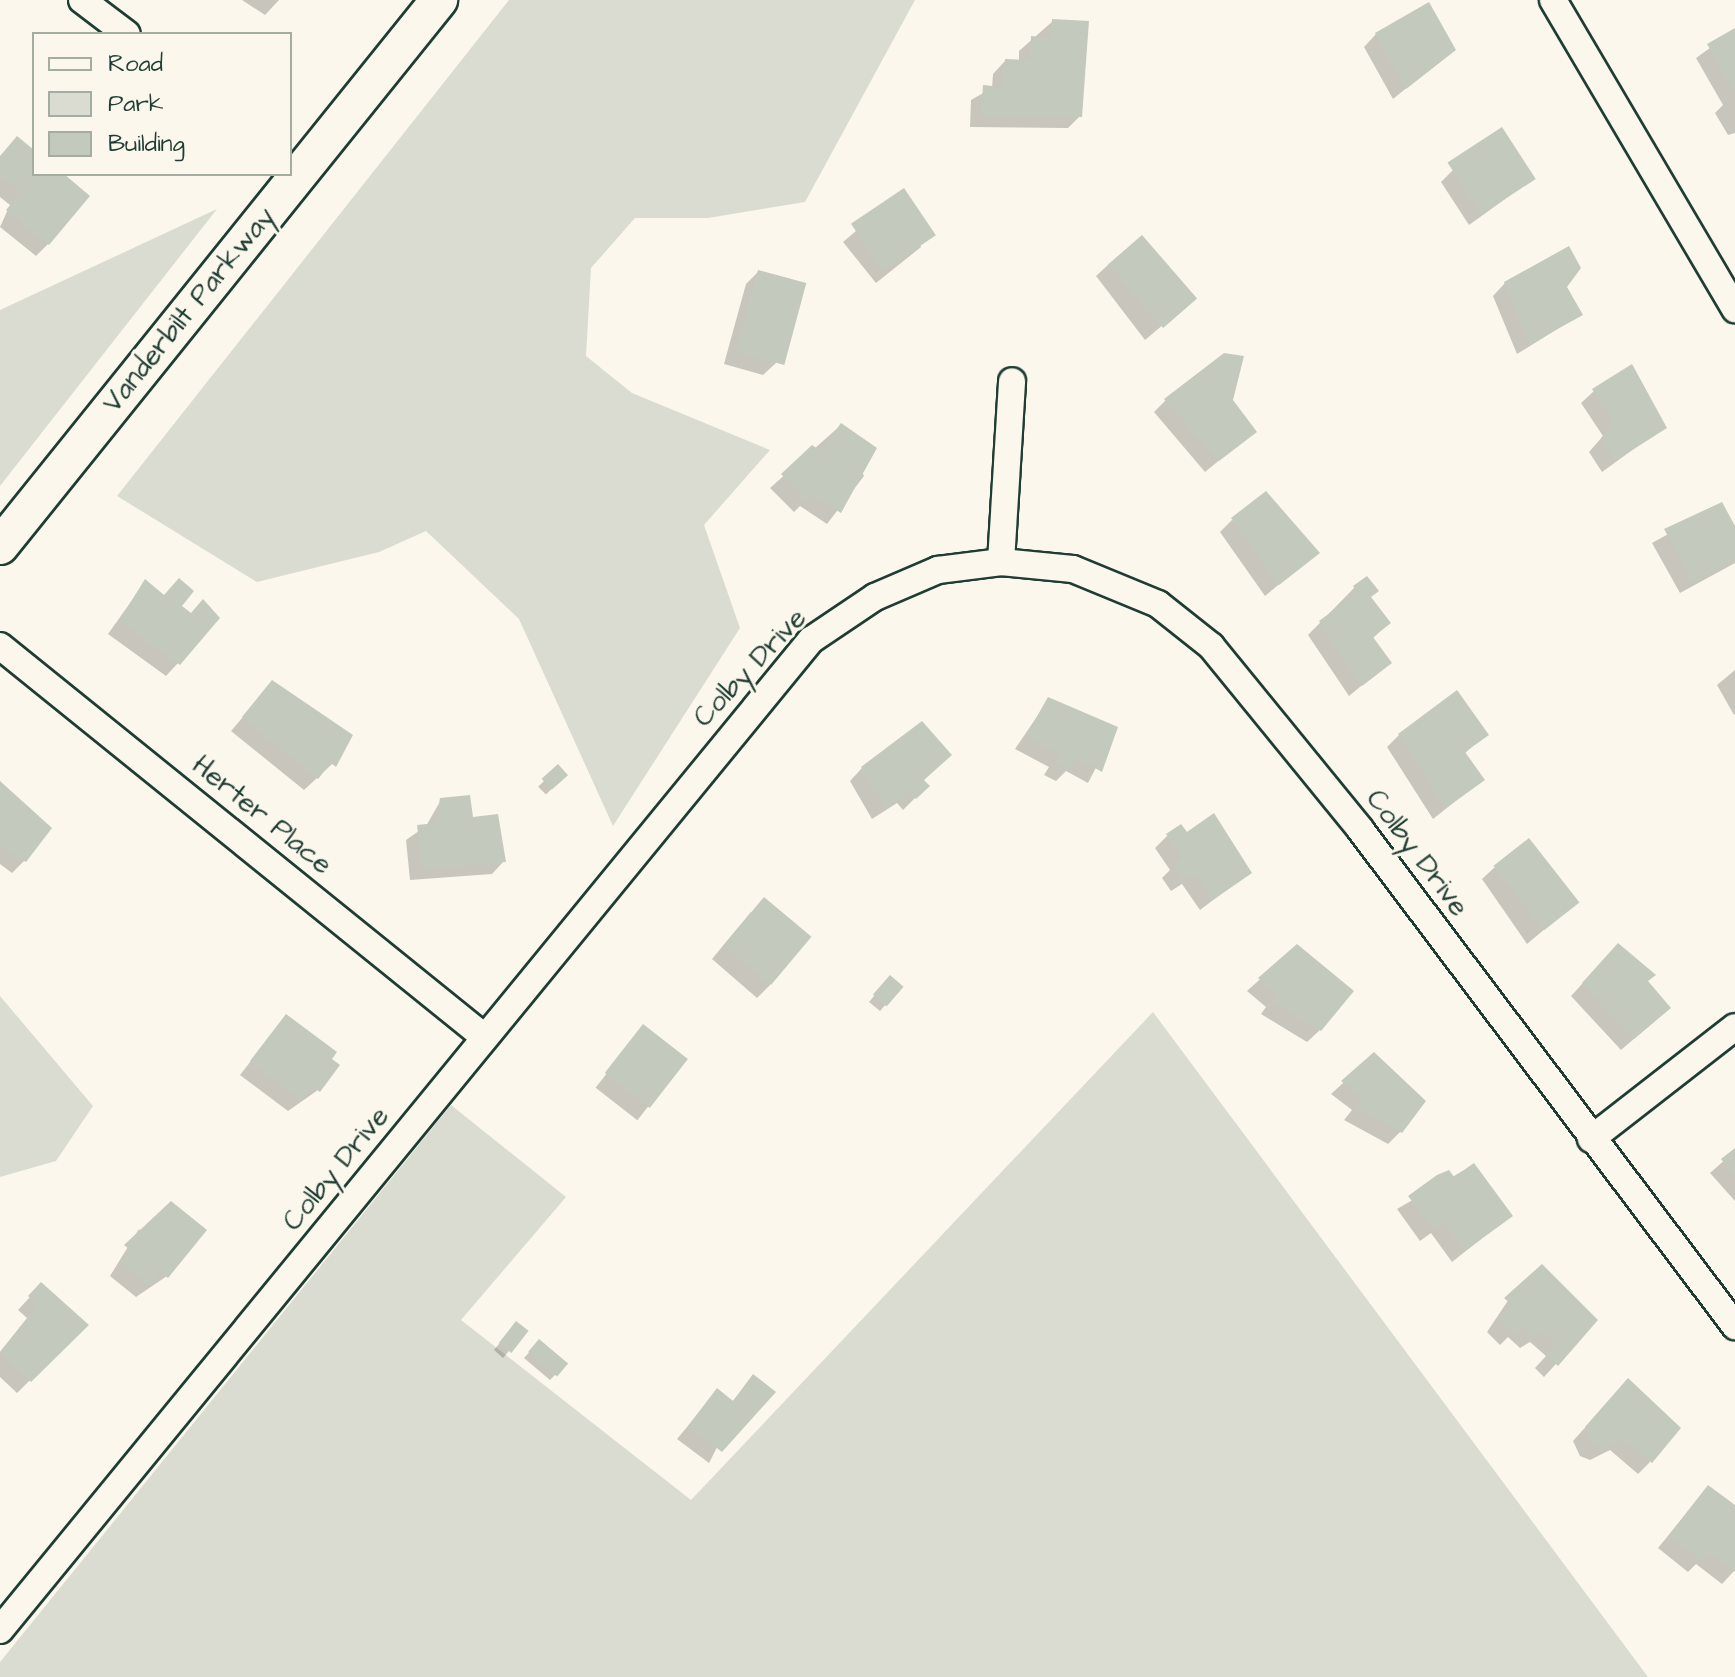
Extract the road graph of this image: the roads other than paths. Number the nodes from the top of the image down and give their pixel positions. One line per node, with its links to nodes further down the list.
1 (82, 0): 4 (street)
2 (439, 0): 5 (main road, Vanderbilt Parkway)
3 (1553, 0): 7 (street)
4 (124, 32)
5 (292, 173)
6 (289, 177): 9 (main road, Vanderbilt Parkway)
7 (1735, 309)
8 (1012, 381): 10 (street)
9 (0, 546)
10 (1001, 562): 13 (street, Colby Drive); 14 (street, Colby Drive)
11 (0, 646): 13 (street, Herter Place)
12 (1735, 1027): 14 (street)
13 (483, 1036): 16 (street, Colby Drive)
14 (1591, 1139): 15 (street, Colby Drive)
15 (1735, 1326)
16 (0, 1630)

